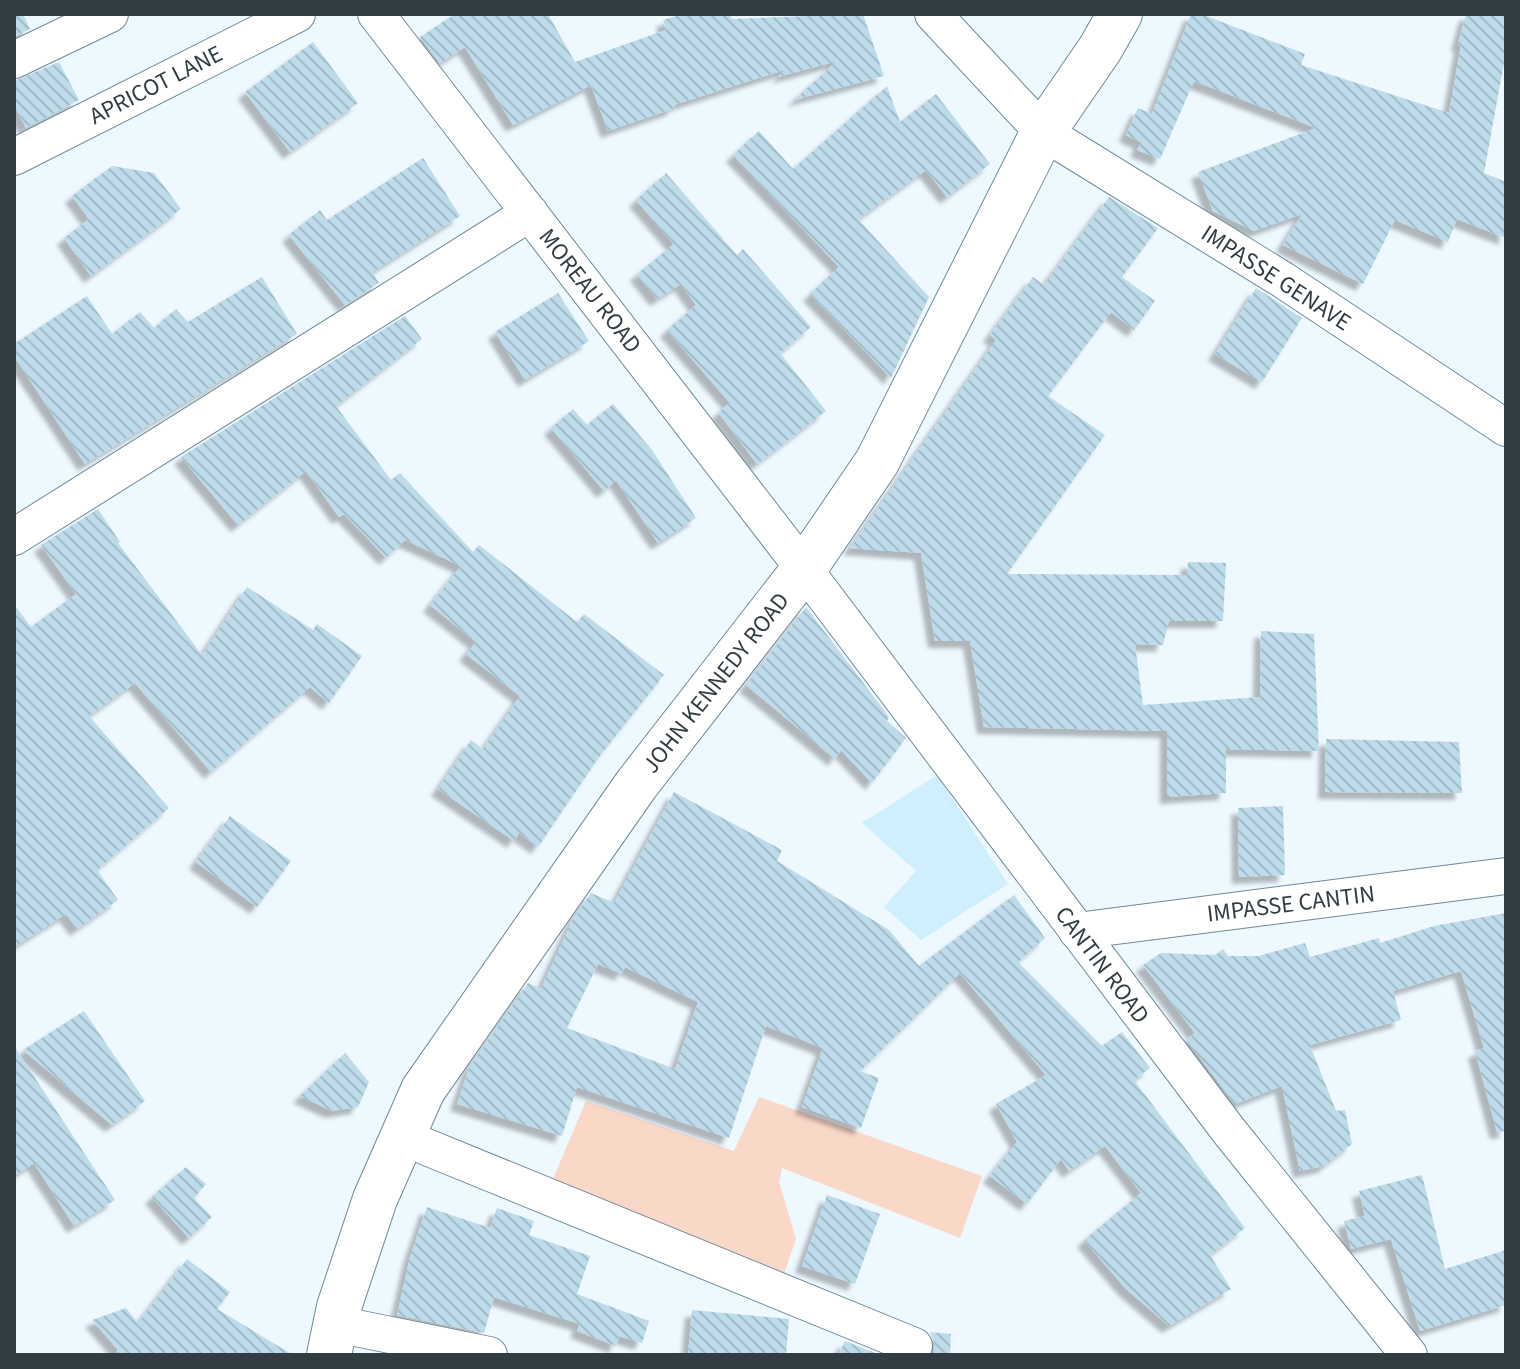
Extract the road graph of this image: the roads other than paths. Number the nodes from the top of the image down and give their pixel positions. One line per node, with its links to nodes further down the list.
1 (110, 14): 6 (street)
2 (297, 14): 8 (street, APRICOT LANE)
3 (376, 14): 9 (street, MOREAU ROAD)
4 (933, 14): 7 (street, IMPASSE GENAVE)
5 (1120, 14): 7 (main road, JOHN KENNEDY ROAD)
6 (14, 60)
7 (1043, 132): 10 (street, IMPASSE GENAVE); 12 (main road, JOHN KENNEDY ROAD)
8 (14, 157)
9 (530, 213): 11 (street); 12 (street, MOREAU ROAD)
10 (1506, 428)
11 (14, 537)
12 (804, 569): 14 (street, CANTIN ROAD); 15 (main road, JOHN KENNEDY ROAD)
13 (1506, 876): 14 (street, IMPASSE CANTIN)
14 (1077, 931): 19 (street, CANTIN ROAD)
15 (402, 1137): 16 (main road, JOHN KENNEDY ROAD); 17 (street)
16 (332, 1340): 18 (street)
17 (914, 1346)
18 (489, 1355)
19 (1409, 1355)

